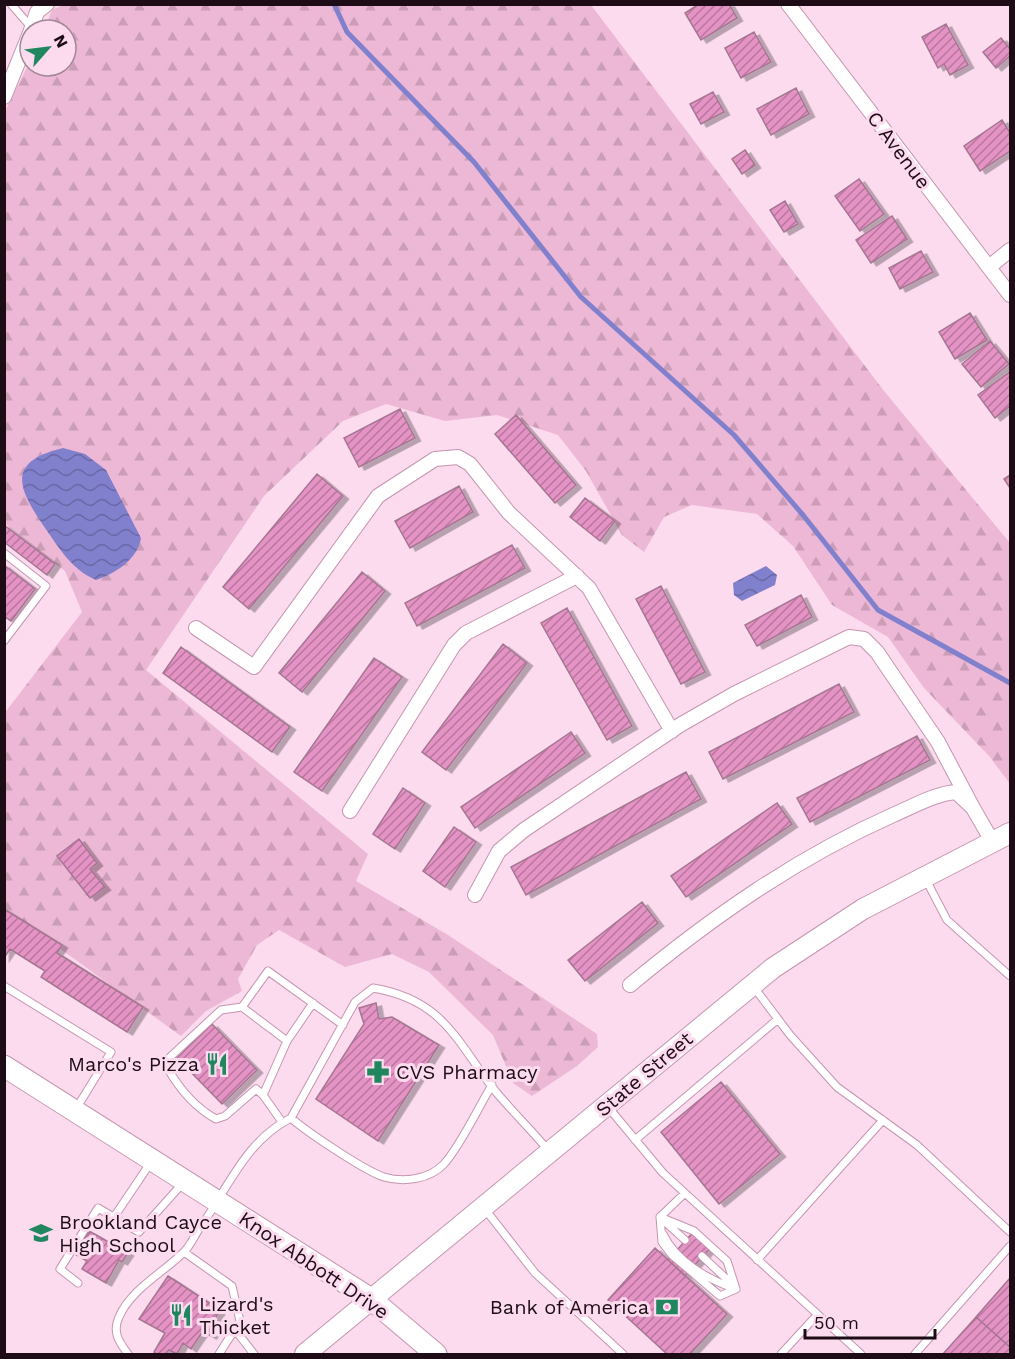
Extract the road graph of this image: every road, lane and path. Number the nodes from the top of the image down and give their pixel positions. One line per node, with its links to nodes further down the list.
1 (11, 4): 4 (lane)
2 (47, 4): 5 (street)
3 (788, 4): 9 (street, C Avenue)
4 (22, 18)
5 (35, 18)
6 (18, 62): 7 (street)
7 (4, 97)
8 (1011, 250): 9 (street)
9 (989, 267): 10 (street, C Avenue)
10 (1011, 295)
11 (4, 553): 15 (lane)
12 (577, 576): 14 (street); 17 (street); 19 (street)
13 (4, 624): 15 (lane)
14 (196, 628)
15 (12, 630): 16 (lane)
16 (4, 641)
17 (672, 731): 18 (street); 23 (street)
18 (974, 808): 21 (street); 25 (street)
19 (350, 811)
20 (1011, 833): 21 (main road, State Street)
21 (992, 842): 22 (main road, State Street)
22 (924, 876): 24 (lane); 26 (main road, State Street)
23 (476, 895)
24 (1011, 976)
25 (630, 985)
26 (752, 985): 30 (lane); 36 (main road, State Street)
27 (4, 987): 37 (lane)
28 (313, 1003): 29 (lane); 31 (lane); 32 (lane)
29 (242, 1007): 32 (lane); 35 (lane)
30 (778, 1019): 39 (lane); 41 (lane)
31 (343, 1025): 34 (lane); 38 (lane)
32 (287, 1041): 35 (lane)
33 (4, 1066): 37 (main road, Knox Abbott Drive)
34 (492, 1085): 38 (lane); 42 (lane)
35 (264, 1095): 40 (lane)
36 (606, 1105): 41 (lane); 42 (main road, State Street)
37 (75, 1111): 43 (main road, Knox Abbott Drive)
38 (291, 1118): 40 (lane)
39 (883, 1120): 50 (lane); 55 (lane)
40 (282, 1122): 46 (lane)
41 (635, 1140): 45 (lane)
42 (551, 1152): 47 (main road, State Street)
43 (152, 1160): 44 (main road, Knox Abbott Drive); 48 (lane)
44 (185, 1181): 46 (main road, Knox Abbott Drive); 48 (lane)
45 (685, 1193): 49 (lane); 55 (lane)
46 (218, 1202): 53 (lane); 58 (main road, Knox Abbott Drive)
47 (484, 1208): 58 (main road, State Street); 66 (lane)
48 (114, 1217): 56 (lane)
49 (660, 1217): 51 (lane); 57 (lane); 57 (lane); 57 (lane)
50 (1011, 1232)
51 (685, 1240)
52 (1011, 1246): 69 (lane)
53 (184, 1252): 60 (lane); 61 (lane)
54 (702, 1256): 57 (lane)
55 (758, 1260): 59 (lane)
56 (78, 1283)
57 (736, 1288)
58 (371, 1299): 64 (main road, State Street); 65 (main road, Knox Abbott Drive)
59 (817, 1315): 67 (lane); 68 (lane)
60 (236, 1331): 62 (lane); 63 (lane)
61 (128, 1354)
62 (219, 1354)
63 (254, 1354)
64 (305, 1354)
65 (436, 1354)
66 (623, 1354)
67 (781, 1354)
68 (861, 1354)
69 (915, 1354)

